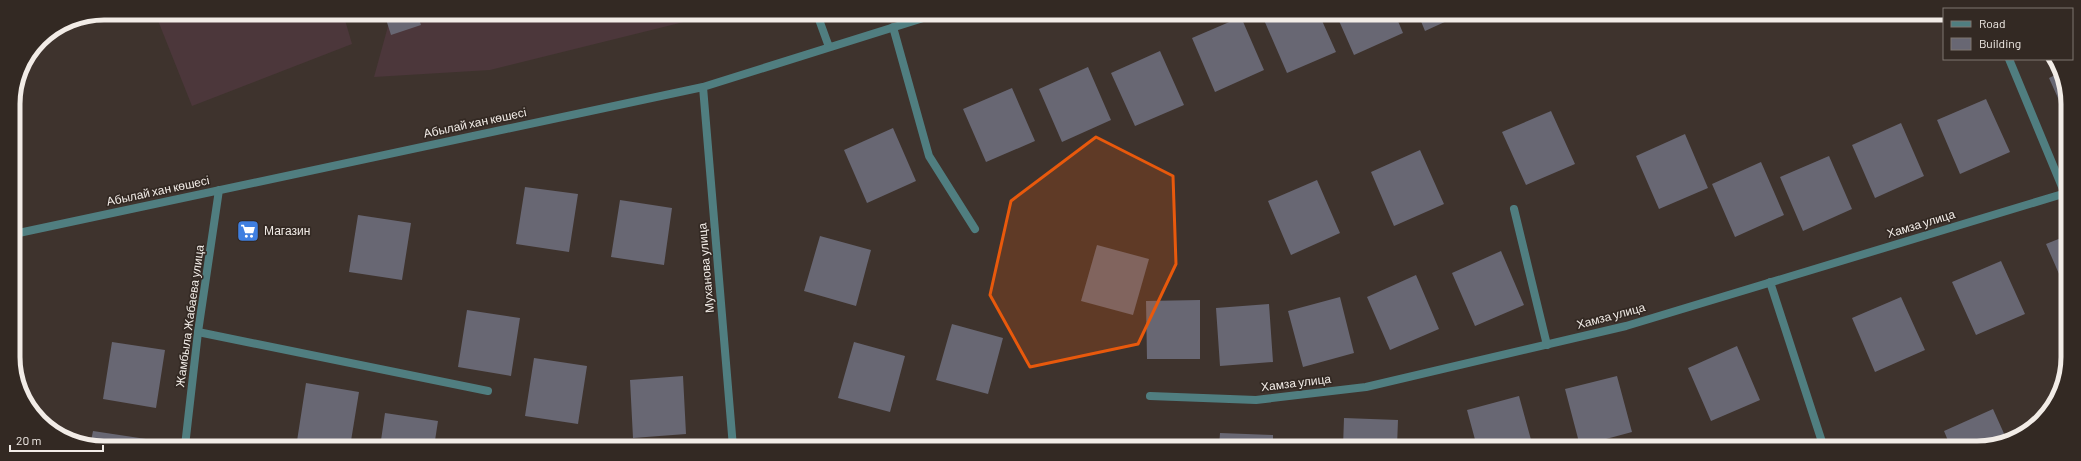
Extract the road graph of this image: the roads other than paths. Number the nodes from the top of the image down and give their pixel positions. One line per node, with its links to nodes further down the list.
1 (819, 20): 4 (street)
2 (916, 20): 3 (street, Абылай хан көшесі)
3 (893, 27): 4 (street, Абылай хан көшесі); 11 (street)
4 (829, 48): 6 (street, Абылай хан көшесі)
5 (2009, 60): 7 (street)
6 (703, 87): 8 (street, Абылай хан көшесі); 19 (street, Муханова улица)
7 (2061, 182)
8 (219, 190): 12 (street, Абылай хан көшесі); 14 (street, Жамбыла Жабаева улица)
9 (2061, 195): 13 (street, Хамза улица)
10 (1514, 209): 15 (street)
11 (975, 229)
12 (20, 233)
13 (1770, 282): 15 (street, Хамза улица); 20 (street)
14 (198, 332): 16 (street); 18 (street, Жамбыла Жабаева улица)
15 (1547, 345): 17 (street, Хамза улица)
16 (488, 391)
17 (1150, 396)
18 (186, 441)
19 (732, 441)
20 (1822, 441)

